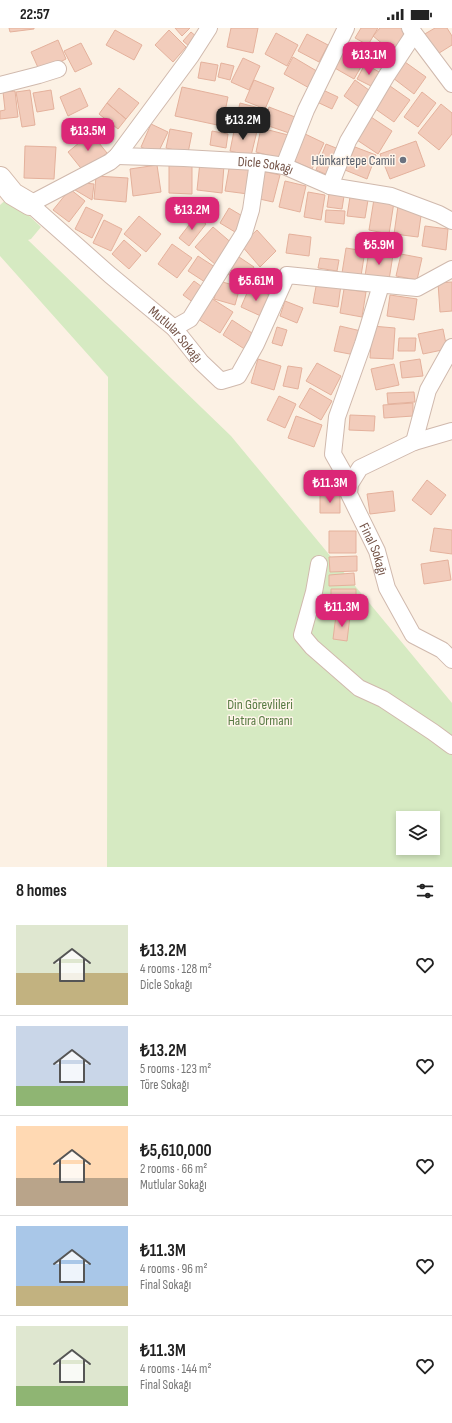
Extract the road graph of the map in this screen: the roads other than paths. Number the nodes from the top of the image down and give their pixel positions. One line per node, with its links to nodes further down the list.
1 (209, 28): 7 (street)
2 (346, 28): 9 (street)
3 (412, 31): 5 (street); 11 (street)
4 (58, 69): 6 (street)
5 (452, 84)
6 (0, 85)
7 (117, 156): 8 (street, Dicle Sokağı); 12 (street)
8 (258, 162): 9 (street, Dicle Sokağı); 16 (street)
9 (284, 166): 11 (street, Dicle Sokağı)
10 (0, 178): 12 (street)
11 (330, 186): 13 (street, Dicle Sokağı)
12 (30, 204): 16 (street, Mutlular Sokağı)
13 (452, 221)
14 (452, 269): 15 (street)
15 (381, 285): 16 (street, Mutlular Sokağı); 20 (street)
16 (174, 328)
17 (452, 347): 19 (street)
18 (452, 431): 19 (street)
19 (414, 442): 20 (street)
20 (350, 484): 22 (street, Final Sokağı)
21 (319, 564): 23 (street)
22 (452, 660)
23 (452, 746)

